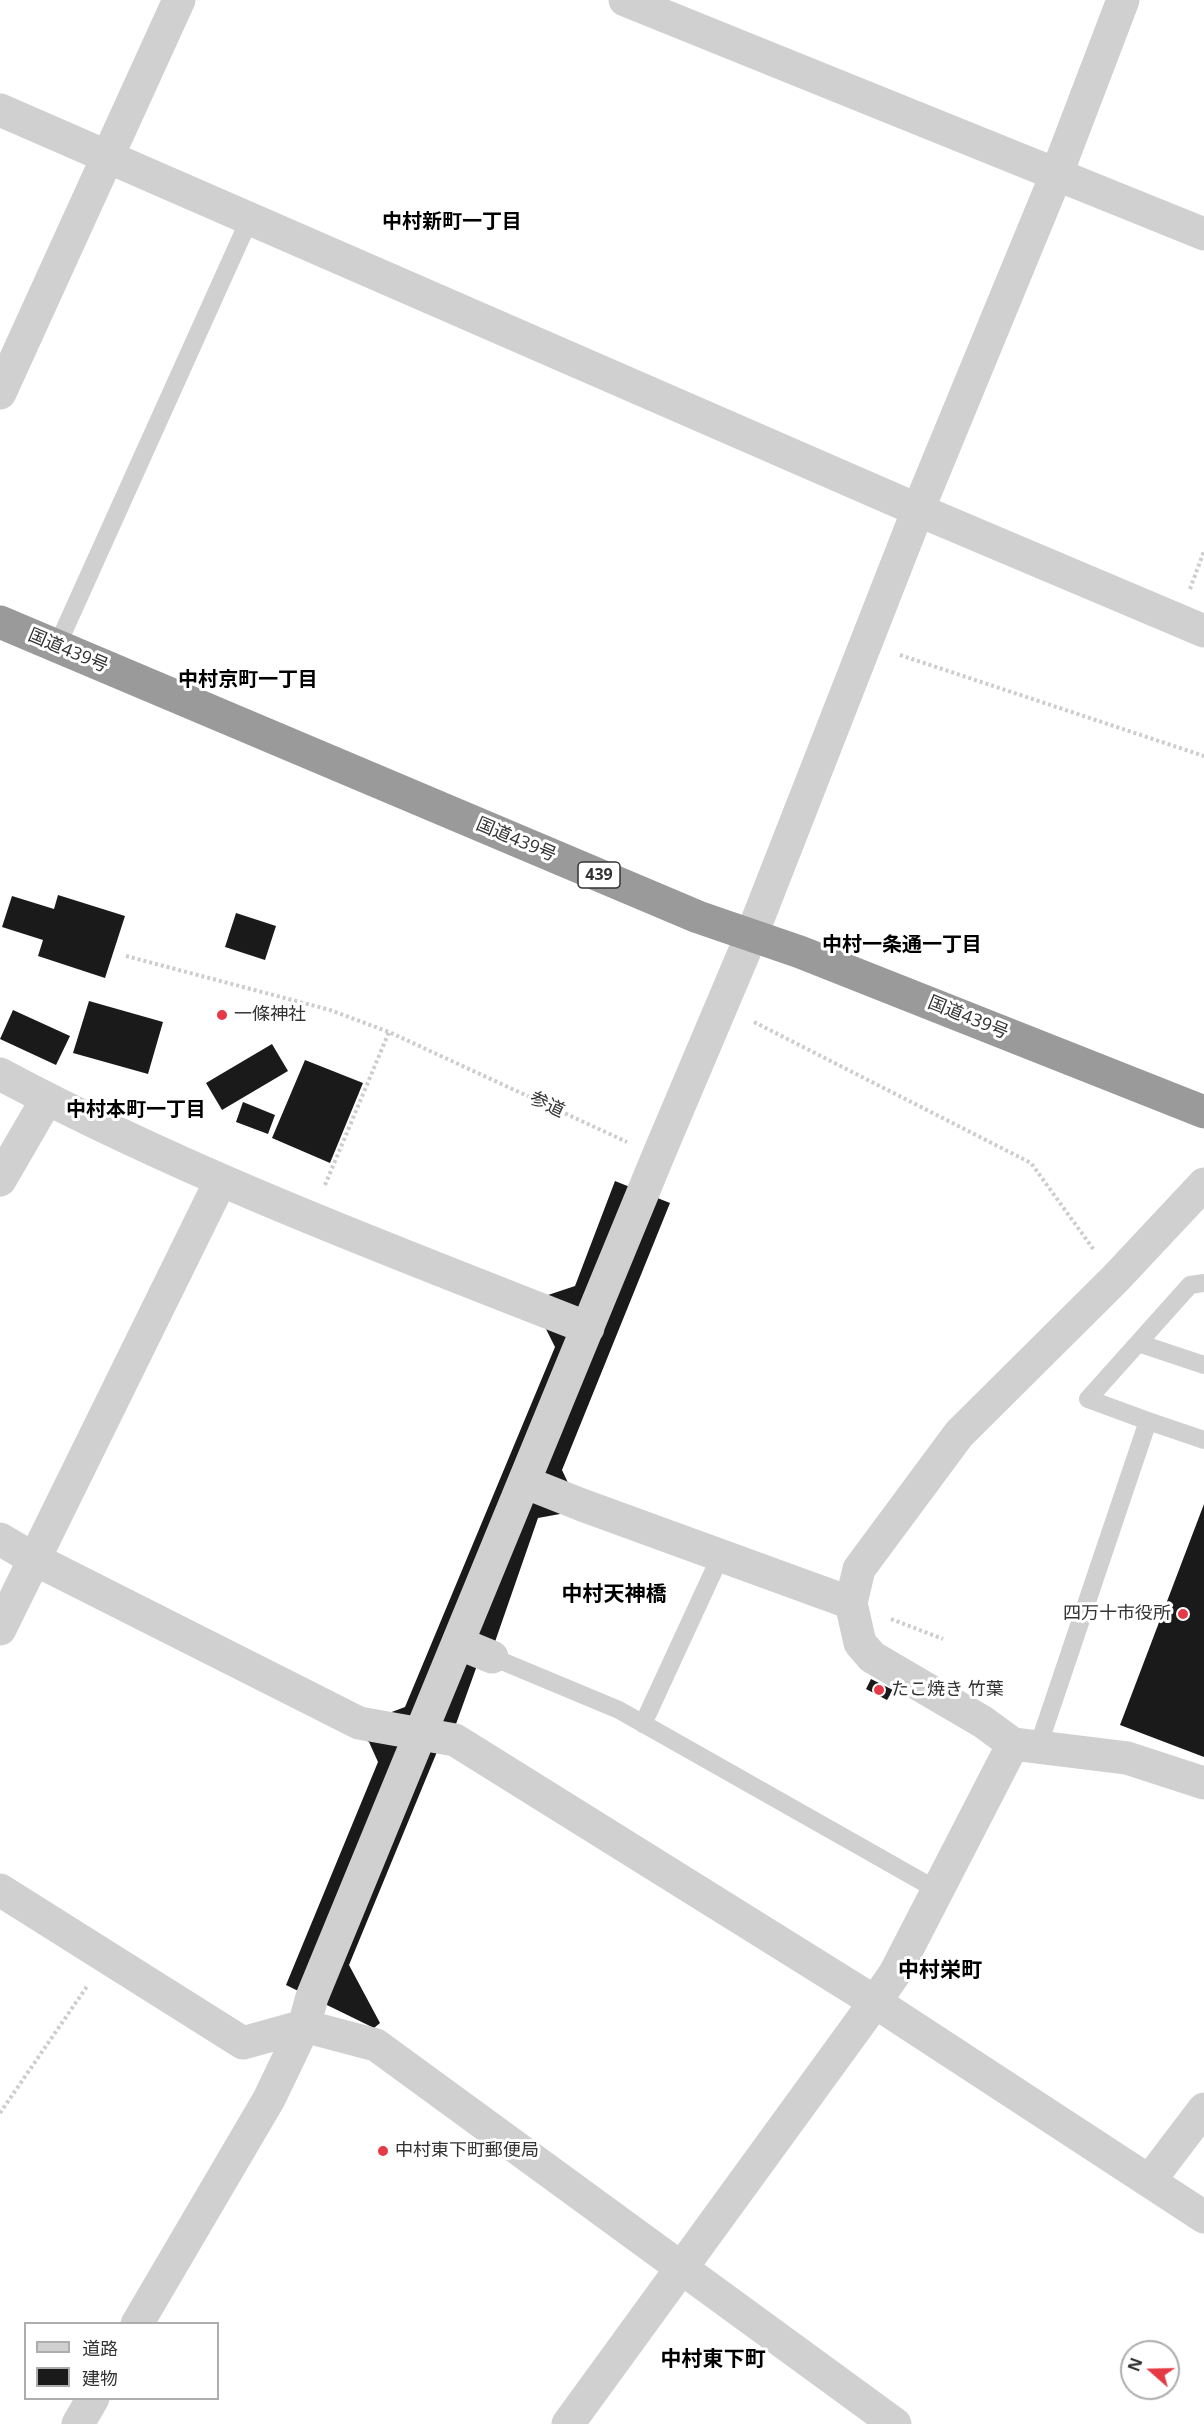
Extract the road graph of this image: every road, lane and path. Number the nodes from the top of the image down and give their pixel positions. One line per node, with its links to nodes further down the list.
1 (179, 0): 5 (street)
2 (624, 0): 6 (street)
3 (1123, 0): 6 (street)
4 (0, 110): 5 (street)
5 (108, 157): 7 (street); 9 (street)
6 (1057, 173): 8 (street); 10 (street)
7 (250, 218): 10 (street); 14 (lane)
8 (1204, 234)
9 (0, 393)
10 (918, 510): 12 (street); 13 (street)
11 (0, 622): 14 (highway, 国道439号 / 439)
12 (1204, 631)
13 (865, 644): 15 (path); 16 (street)
14 (57, 646): 16 (highway, 国道439号 / 439)
15 (1204, 756)
16 (752, 934): 18 (street); 22 (highway, 国道439号 / 439)
17 (126, 956): 19 (path, 参道)
18 (721, 1005): 23 (street); 28 (path)
19 (389, 1032): 23 (path, 参道); 27 (path)
20 (0, 1074): 21 (street)
21 (47, 1099): 24 (street); 25 (street)
22 (1204, 1112)
23 (658, 1156): 30 (street)
24 (0, 1180)
25 (221, 1180): 27 (street); 38 (street)
26 (1204, 1184): 28 (street)
27 (311, 1219): 30 (street)
28 (1116, 1278): 39 (street)
29 (1204, 1283): 31 (lane)
30 (588, 1328): 35 (street)
31 (1138, 1343): 32 (lane); 33 (lane)
32 (1204, 1365)
33 (1148, 1421): 34 (lane); 46 (lane)
34 (1204, 1440)
35 (524, 1482): 37 (street); 42 (street)
36 (0, 1539): 38 (street)
37 (721, 1555): 39 (street); 44 (lane)
38 (34, 1559): 40 (street); 45 (street)
39 (851, 1603): 41 (path); 46 (street)
40 (0, 1629)
41 (943, 1639)
42 (458, 1643): 43 (street); 45 (street)
43 (492, 1657): 44 (lane)
44 (643, 1724): 49 (lane)
45 (420, 1734): 51 (street); 52 (street)
46 (1025, 1746): 47 (street); 49 (street)
47 (1204, 1783)
48 (0, 1890): 50 (street)
49 (937, 1890): 51 (street)
50 (108, 1957): 52 (street); 54 (path)
51 (875, 2002): 55 (street); 57 (street)
52 (304, 2026): 57 (street); 58 (street)
53 (1204, 2109): 55 (street)
54 (0, 2113)
55 (1150, 2180): 56 (street)
56 (1204, 2217)
57 (682, 2268): 61 (street); 62 (street)
58 (138, 2322)
59 (92, 2400): 60 (street)
60 (78, 2424)
61 (568, 2424)
62 (895, 2424)

